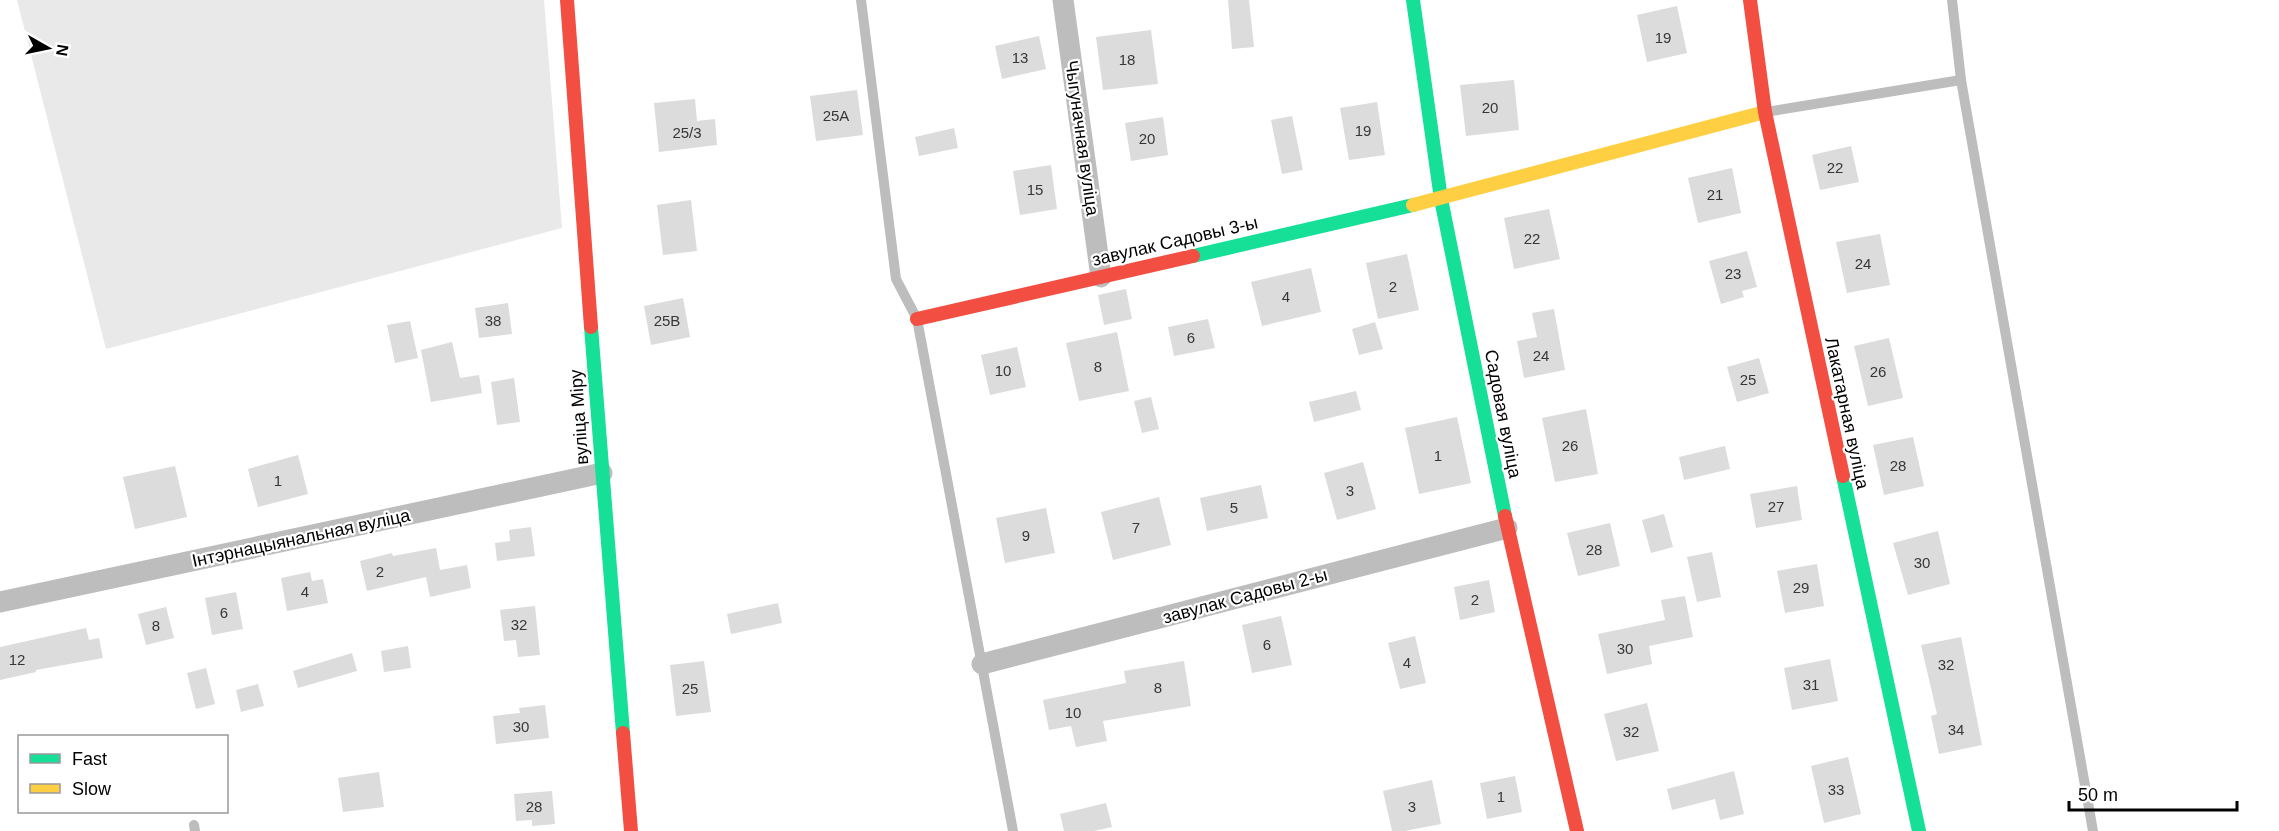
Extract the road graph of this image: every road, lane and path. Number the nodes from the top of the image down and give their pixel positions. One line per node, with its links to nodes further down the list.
1 (567, 0): 12 (street, вуліца Міру)
2 (861, 0): 11 (lane)
3 (1063, 0): 10 (street, Чыгуначная вуліца)
4 (1413, 0): 9 (street, Садовая вуліца)
5 (1750, 0): 8 (street, Лакатарная вуліца)
6 (1952, 0): 7 (lane)
7 (1961, 80): 8 (lane); 20 (lane)
8 (1765, 112): 9 (street, завулак Садовы 3-ы); 19 (street, Лакатарная вуліца)
9 (1442, 199): 10 (street, завулак Садовы 3-ы); 13 (street, Садовая вуліца)
10 (1101, 277): 11 (street, завулак Садовы 3-ы)
11 (917, 319): 15 (lane)
12 (602, 473): 14 (street, Інтэрнацыянальная вуліца); 16 (street, вуліца Міру)
13 (1507, 528): 15 (street, завулак Садовы 2-ы); 18 (street, Садовая вуліца)
14 (0, 602)
15 (982, 664): 17 (lane)
16 (630, 831)
17 (1014, 831)
18 (1576, 831)
19 (1919, 831)
20 (2093, 831)

